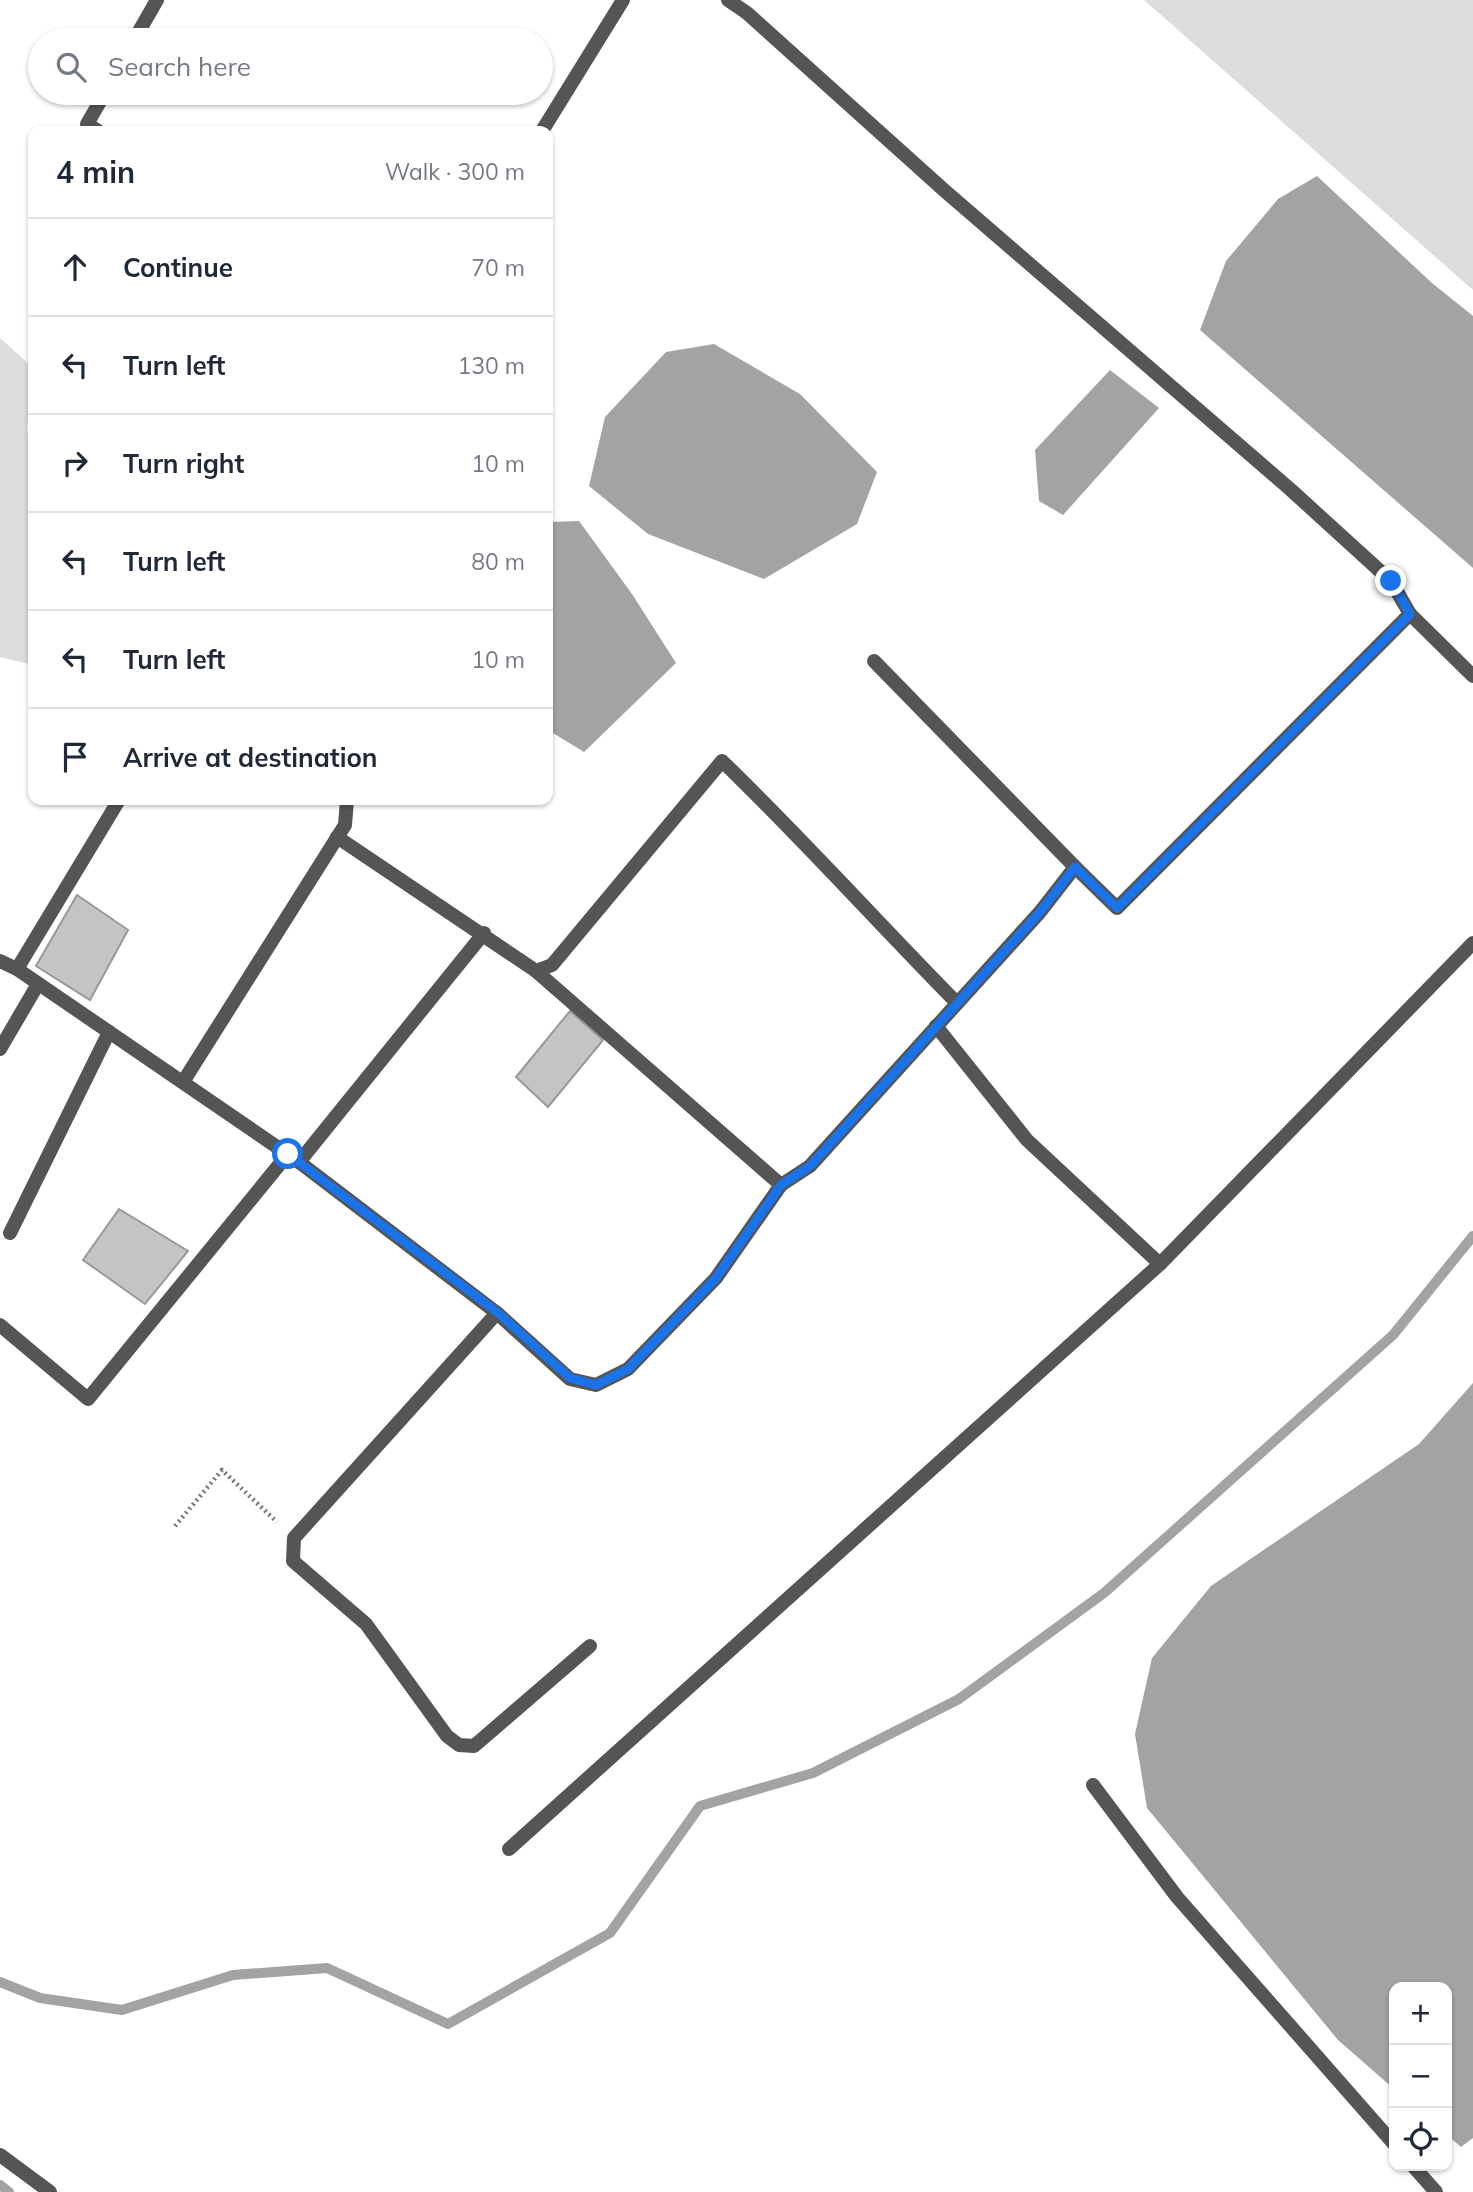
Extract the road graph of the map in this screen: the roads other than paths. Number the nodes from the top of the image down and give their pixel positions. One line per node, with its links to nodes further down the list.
1 (157, 0): 4 (street)
2 (623, 0): 7 (street)
3 (728, 0): 8 (street)
4 (141, 28)
5 (98, 105): 6 (street)
6 (90, 126)
7 (545, 126)
8 (1410, 614): 10 (street); 14 (street)
9 (874, 662): 14 (street)
10 (1473, 676)
11 (116, 805): 18 (street)
12 (347, 805): 13 (street)
13 (337, 838): 15 (street); 25 (street)
14 (1075, 867): 21 (street)
15 (484, 933): 19 (street); 26 (street)
16 (1473, 943): 29 (street)
17 (0, 961): 18 (street)
18 (17, 969): 20 (street)
19 (536, 971): 21 (street); 27 (street)
20 (38, 984): 23 (street); 24 (street)
21 (957, 1003): 22 (street)
22 (936, 1026): 27 (street); 29 (street)
23 (109, 1032): 25 (street); 28 (street)
24 (0, 1049)
25 (183, 1082): 26 (street)
26 (294, 1158): 30 (street); 31 (street)
27 (781, 1185): 30 (street)
28 (10, 1233)
29 (1160, 1264): 34 (street)
30 (497, 1312): 32 (street)
31 (0, 1325)
32 (590, 1646)
33 (1093, 1785): 35 (street)
34 (509, 1849)
35 (1389, 2138)
36 (0, 2155): 38 (street)
37 (1417, 2171): 39 (street)
38 (50, 2192)
39 (1436, 2192)

